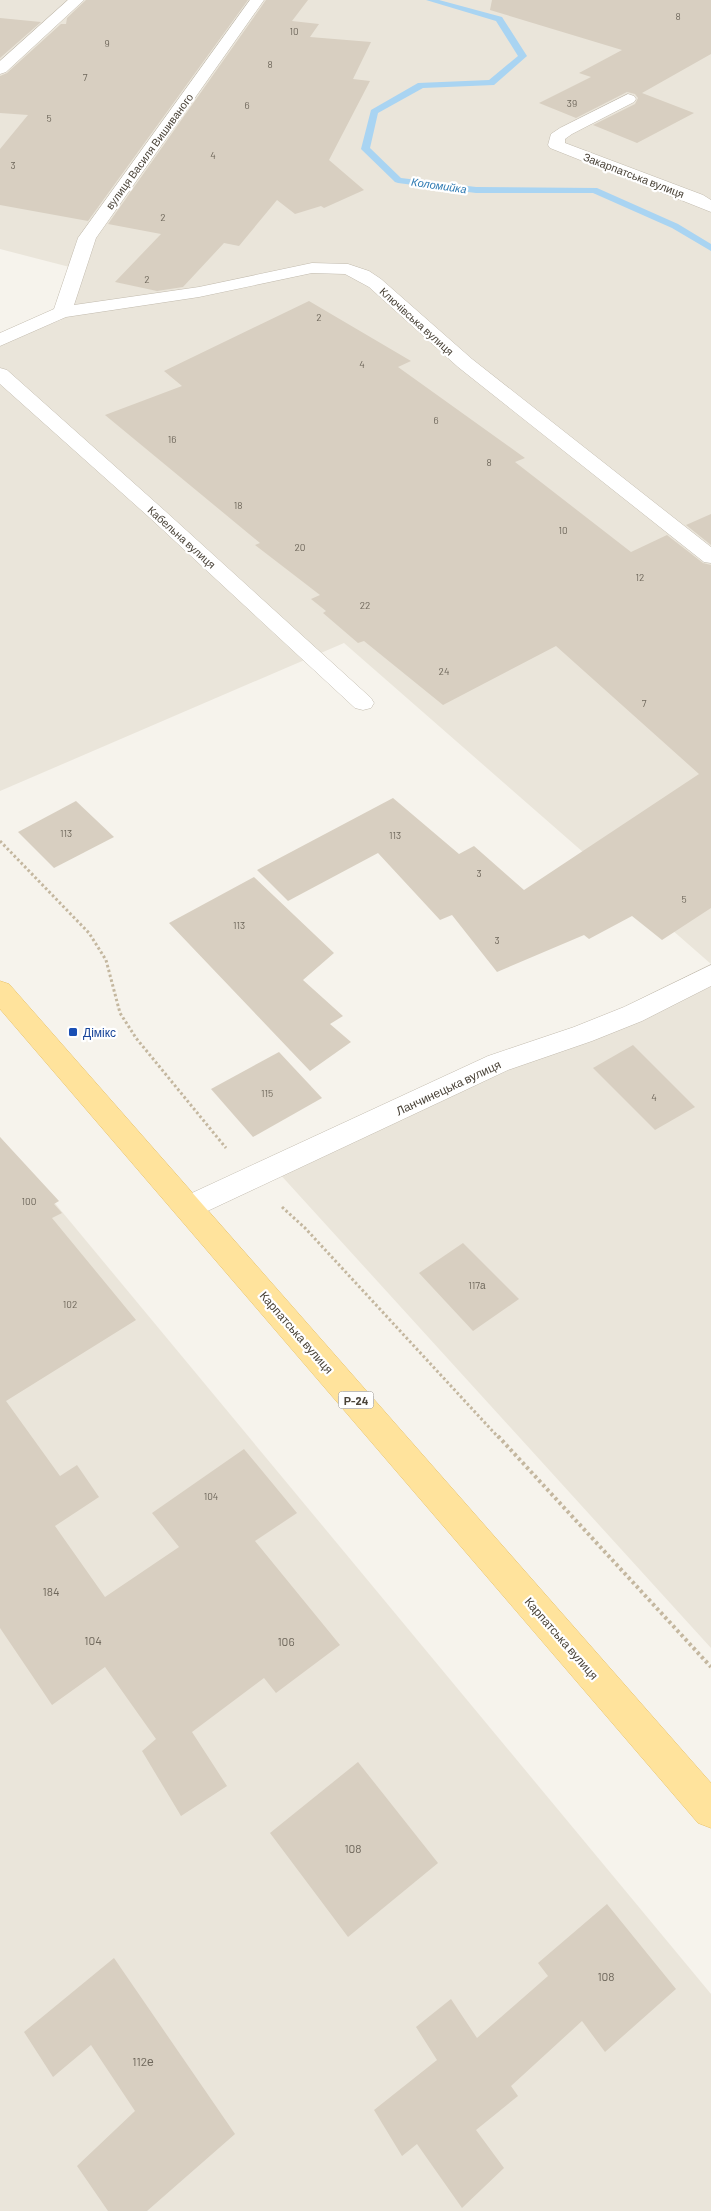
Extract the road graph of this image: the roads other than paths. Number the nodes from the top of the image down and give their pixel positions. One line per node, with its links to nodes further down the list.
1 (77, 0): 3 (street)
2 (257, 0): 6 (street, вулиця Василя Вишиваного)
3 (0, 69)
4 (628, 99): 5 (street, Закарпатська вулиця)
5 (711, 207)
6 (62, 312): 7 (street, Ключівська вулиця); 9 (street, Ключівська вулиця)
7 (0, 340)
8 (0, 374): 10 (street, Кабельна вулиця)
9 (711, 557)
10 (363, 703)
11 (711, 976): 13 (street, Ланчинецька вулиця)
12 (0, 990): 13 (main road, Карпатська вулиця / Р-24)
13 (189, 1207): 14 (main road, Карпатська вулиця / Р-24)
14 (711, 1810)

